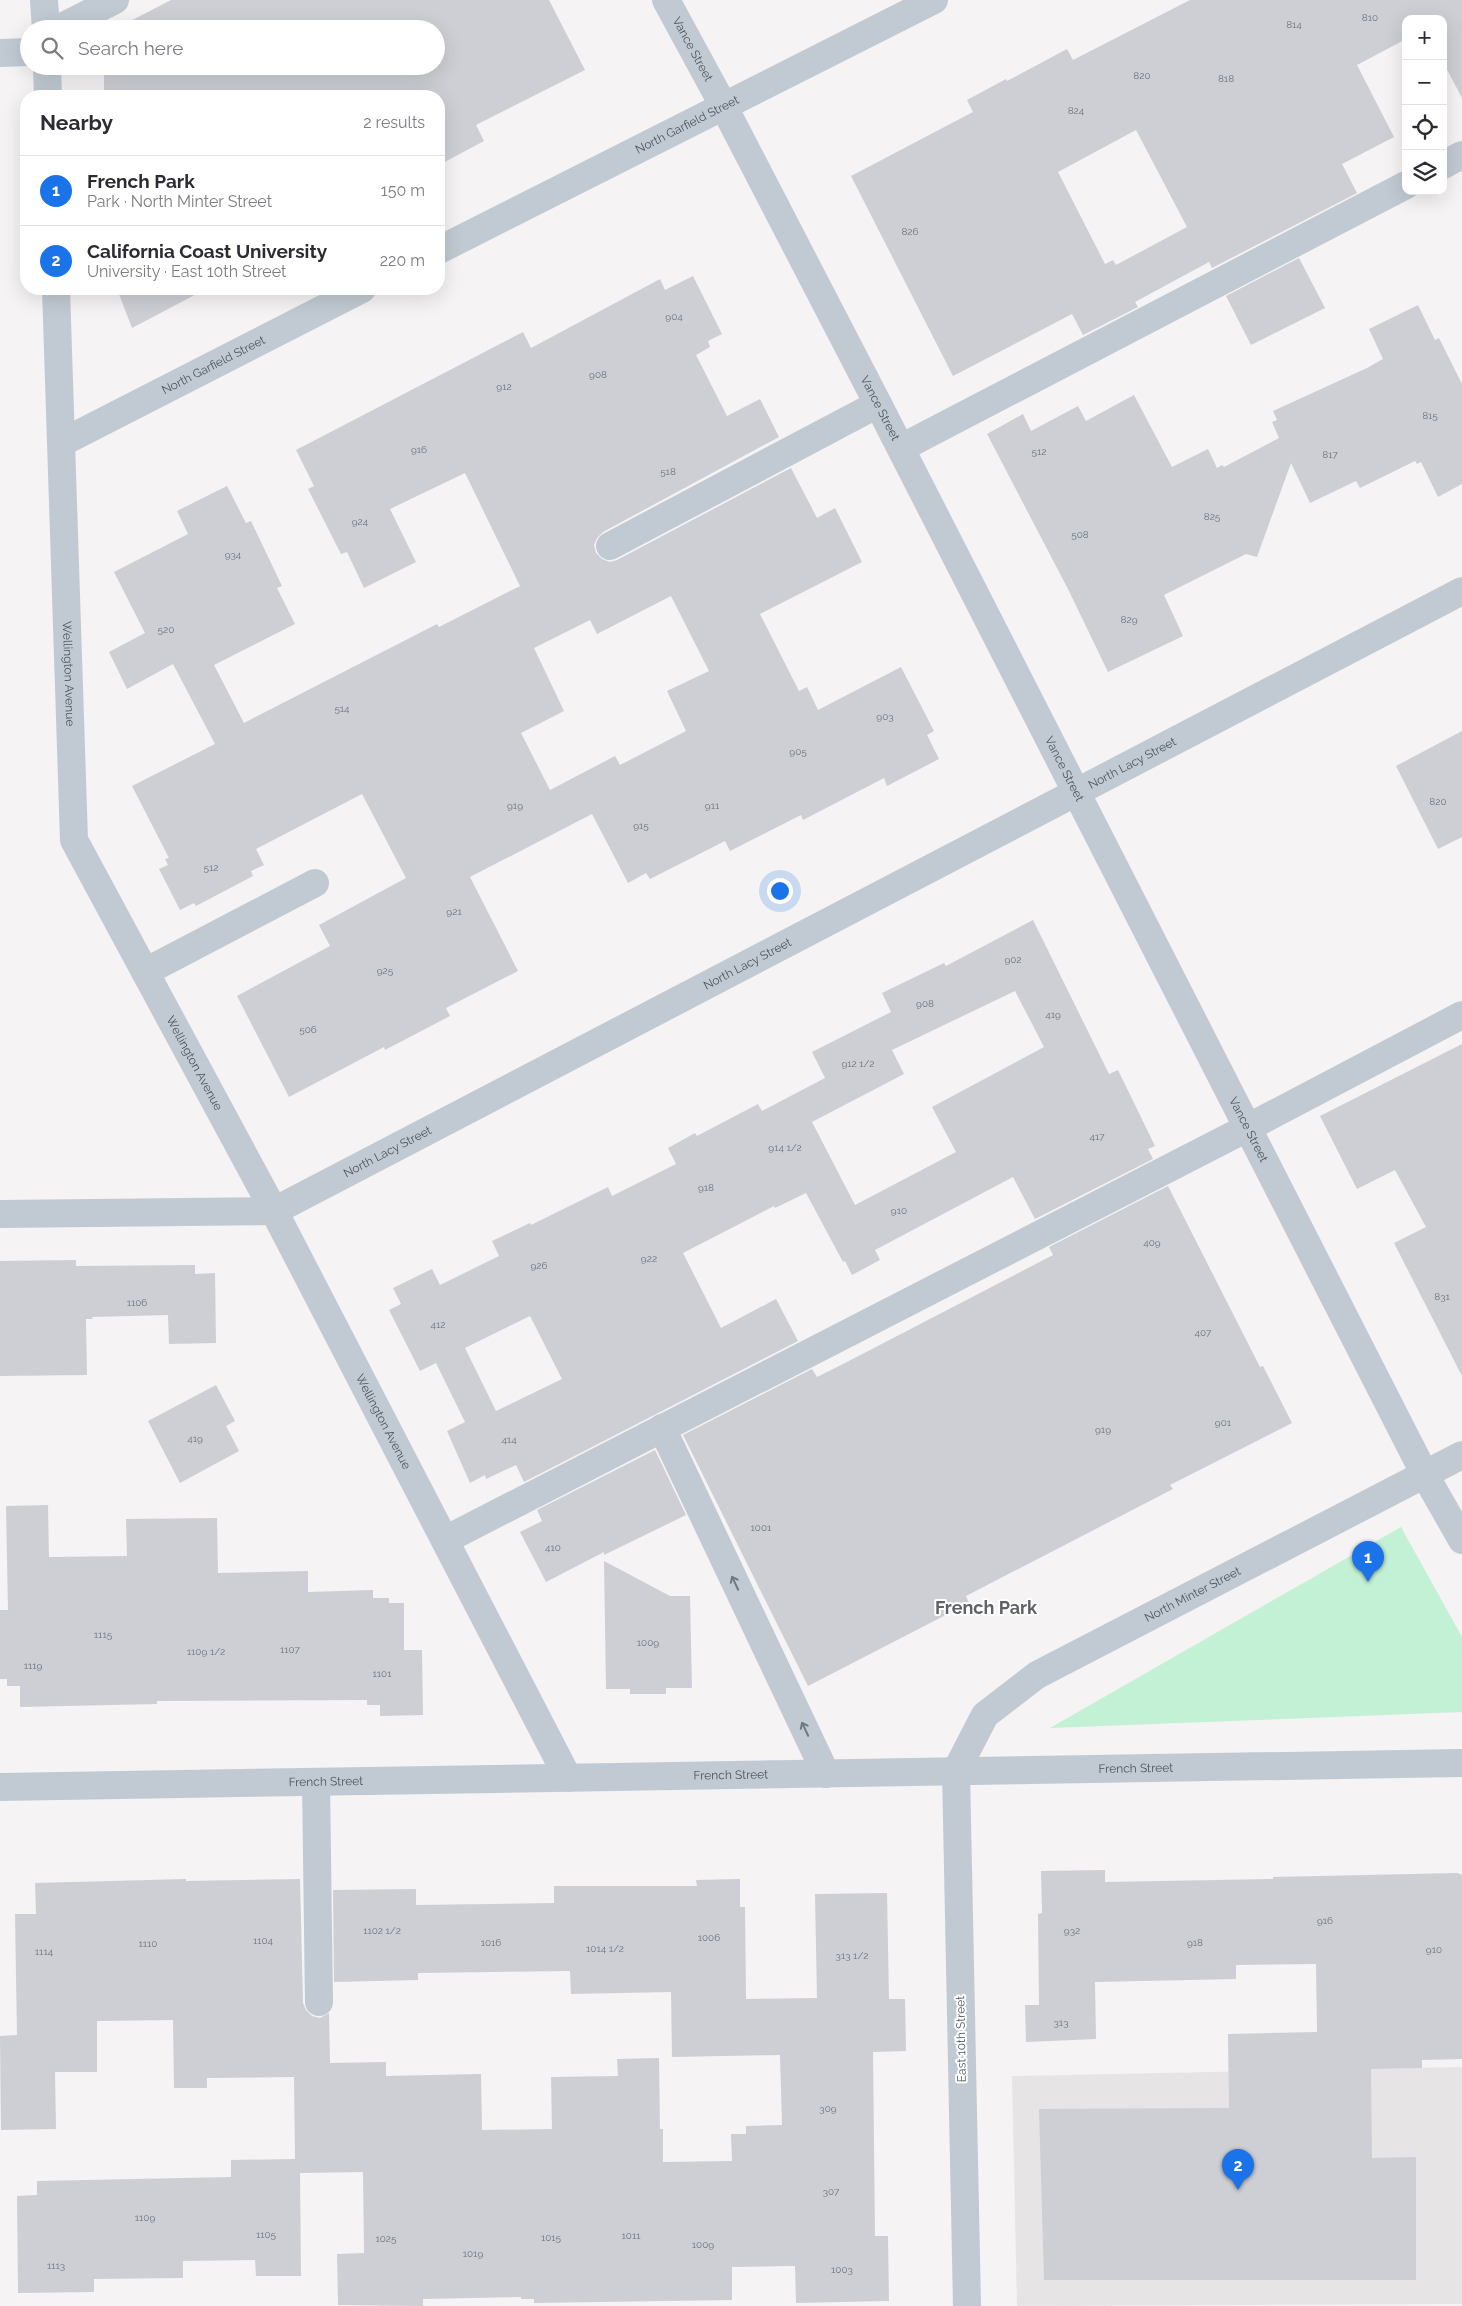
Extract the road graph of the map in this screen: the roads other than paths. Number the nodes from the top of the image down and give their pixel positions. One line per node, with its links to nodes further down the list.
1 (44, 0): 5 (street)
2 (115, 0): 6 (street)
3 (666, 0): 11 (street, Vance Street)
4 (934, 0): 11 (street, North Garfield Street)
5 (45, 20)
6 (76, 20)
7 (20, 52): 8 (street)
8 (0, 53)
9 (47, 75): 10 (street)
10 (48, 90)
11 (723, 105): 15 (street, North Garfield Street); 18 (street, Vance Street)
12 (1462, 156): 13 (street)
13 (1447, 163)
14 (1402, 187): 20 (street)
15 (445, 247)
16 (56, 295): 19 (street, Wellington Avenue)
17 (350, 295): 19 (street, North Garfield Street)
18 (878, 404): 20 (street, Vance Street); 21 (street)
19 (63, 442): 25 (street, Wellington Avenue)
20 (901, 448): 23 (street, Vance Street)
21 (610, 546)
22 (1462, 591): 23 (street, North Lacy Street)
23 (1075, 793): 27 (street, Vance Street); 28 (street, North Lacy Street)
24 (315, 883): 25 (street)
25 (145, 972): 28 (street, Wellington Avenue)
26 (1462, 1015): 27 (street)
27 (1248, 1127): 30 (street); 32 (street, Vance Street)
28 (274, 1211): 29 (street, North Lacy Street); 33 (street, Wellington Avenue)
29 (0, 1214)
30 (662, 1428): 33 (street); 37 (street, one-way to 30)
31 (1462, 1455): 32 (street, North Minter Street)
32 (1424, 1474): 34 (street, Vance Street); 36 (street, North Minter Street)
33 (445, 1540): 38 (street, Wellington Avenue)
34 (1462, 1540)
35 (1462, 1763): 36 (street, French Street)
36 (956, 1771): 37 (street, French Street); 42 (street, East 10th Street)
37 (826, 1774): 38 (street, French Street)
38 (568, 1778): 39 (street, French Street)
39 (316, 1782): 40 (street, French Street); 41 (street)
40 (0, 1787)
41 (319, 2002)
42 (967, 2306)

